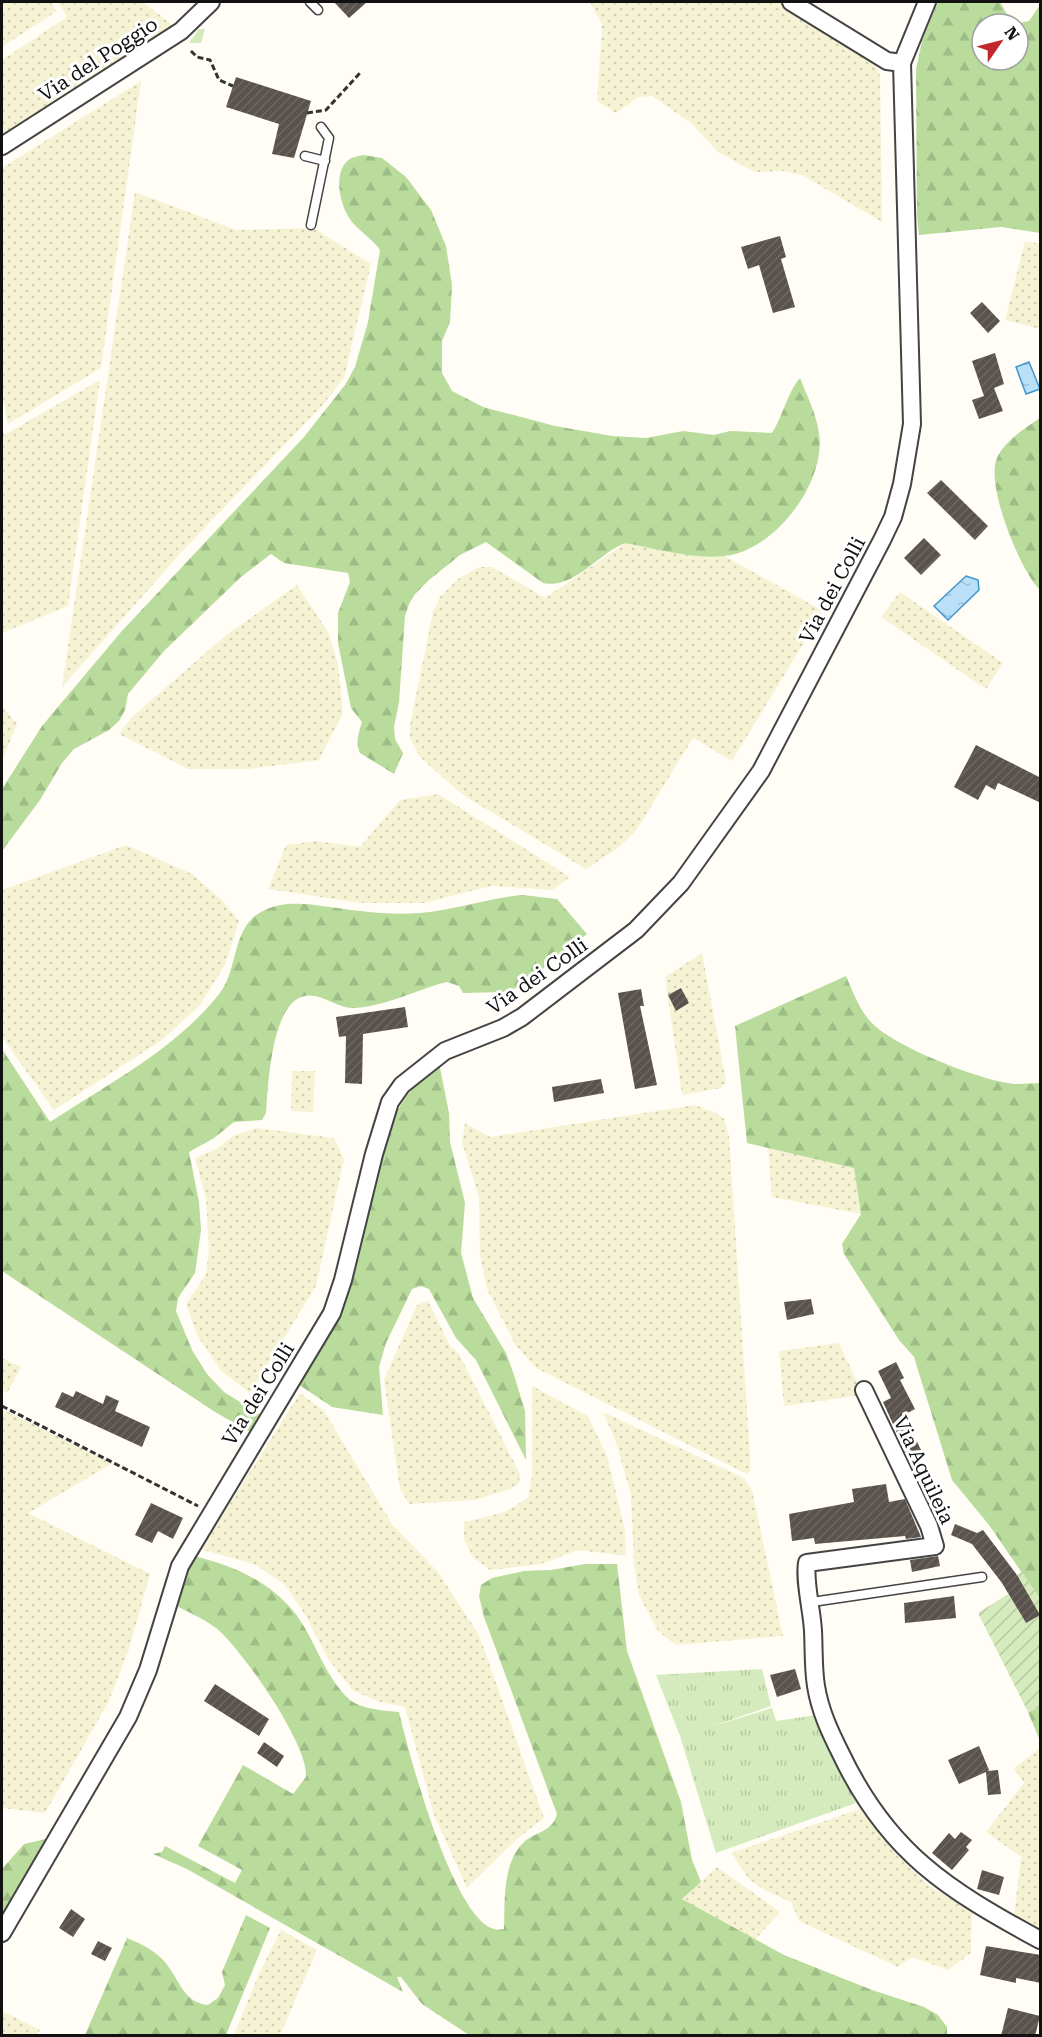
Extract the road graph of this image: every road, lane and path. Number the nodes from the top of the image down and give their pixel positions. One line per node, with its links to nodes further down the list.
1 (211, 2): 12 (street, Via del Poggio)
2 (310, 2): 5 (lane)
3 (791, 2): 7 (street)
4 (927, 2): 7 (street, Via dei Colli)
5 (318, 10)
6 (190, 51): 9 (path)
7 (902, 63): 18 (street, Via dei Colli)
8 (360, 72): 10 (path)
9 (233, 86)
10 (308, 113)
11 (321, 127): 14 (lane)
12 (2, 146)
13 (305, 156): 14 (lane)
14 (325, 161): 15 (lane)
15 (311, 225)
16 (864, 1390): 20 (street, Via Aquileia)
17 (2, 1406): 18 (path)
18 (210, 1513): 21 (street, Via dei Colli)
19 (982, 1577): 20 (lane)
20 (812, 1602): 22 (street, Via Aquileia)
21 (2, 1933)
22 (1041, 1940)

